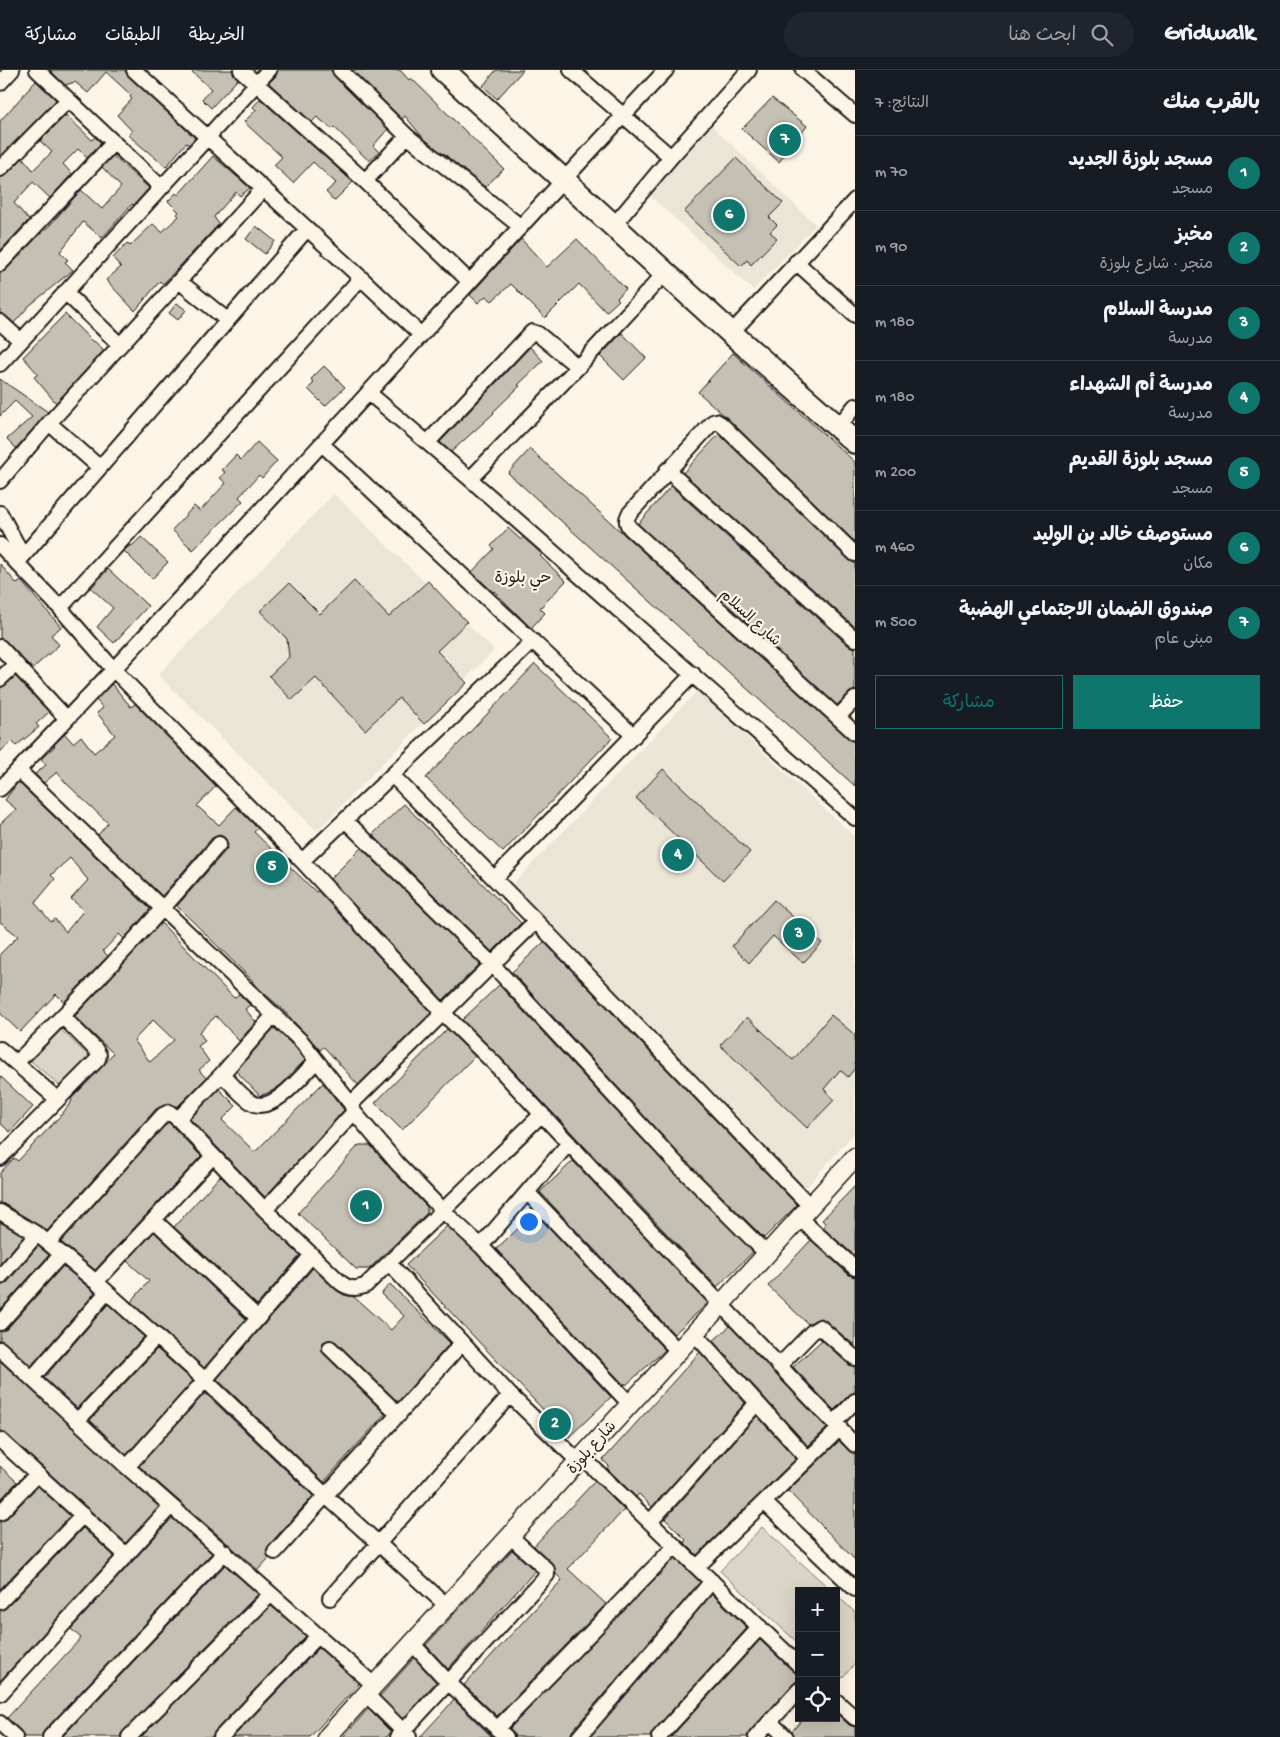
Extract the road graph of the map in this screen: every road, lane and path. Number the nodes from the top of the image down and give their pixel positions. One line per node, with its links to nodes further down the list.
1 (12, 70): 12 (street)
2 (37, 70): 14 (street)
3 (134, 70): 18 (street)
4 (241, 70): 13 (street)
5 (269, 70): 13 (street)
6 (340, 70): 17 (street)
7 (571, 70): 16 (street)
8 (666, 70): 16 (street)
9 (749, 70): 20 (street)
10 (803, 70): 15 (street)
11 (447, 71): 22 (main road)
12 (0, 83)
13 (256, 85): 18 (street); 23 (street)
14 (68, 100): 19 (street); 21 (street)
15 (855, 115)
16 (623, 116): 20 (street); 22 (street)
17 (408, 136): 23 (street); 27 (street)
18 (207, 138): 24 (street); 25 (street)
19 (114, 142): 24 (street); 31 (street)
20 (671, 157): 28 (street)
21 (0, 169)
22 (564, 179): 27 (street); 28 (main road)
23 (365, 182): 35 (street)
24 (161, 187): 36 (street)
25 (263, 189): 29 (street); 34 (street)
26 (854, 202): 30 (street)
27 (520, 226): 35 (street)
28 (614, 226): 32 (main road)
29 (307, 229): 33 (street); 38 (street)
30 (796, 262): 37 (street); 40 (street)
31 (0, 264)
32 (666, 272): 40 (main road); 45 (street)
33 (361, 278): 41 (street); 61 (street)
34 (179, 281): 38 (street); 43 (street)
35 (469, 281): 41 (street)
36 (65, 292): 42 (street); 43 (street)
37 (855, 315)
38 (227, 320): 53 (street)
39 (0, 322): 42 (street)
40 (731, 333): 49 (main road)
41 (421, 335): 46 (street)
42 (21, 341): 44 (street)
43 (120, 345): 48 (street)
44 (0, 364)
45 (578, 367): 50 (street); 55 (street)
46 (369, 393): 50 (street); 52 (street)
47 (855, 406): 49 (street)
48 (49, 423): 53 (street); 56 (street)
49 (838, 427): 51 (main road)
50 (428, 442): 55 (street)
51 (855, 442)
52 (322, 444): 63 (street); 66 (street)
53 (99, 467): 60 (street)
54 (667, 470): 59 (street); 62 (street); 70 (street, شارع السلام)
55 (470, 479): 67 (street)
56 (0, 481)
57 (0, 514): 60 (street)
58 (0, 545): 60 (street)
59 (855, 554)
60 (20, 559): 61 (street)
61 (60, 608): 66 (street)
62 (855, 639)
63 (533, 641): 73 (street); 75 (street)
64 (0, 647): 65 (street)
65 (16, 664): 68 (street); 71 (street)
66 (114, 670): 71 (street); 80 (street)
67 (693, 674): 73 (street); 77 (street)
68 (0, 679)
69 (855, 699): 70 (street)
70 (838, 717): 72 (street, شارع السلام)
71 (67, 719): 74 (street)
72 (855, 733)
73 (634, 736): 81 (street)
74 (18, 770): 76 (street); 82 (street)
75 (392, 775): 78 (street); 81 (street)
76 (0, 789)
77 (855, 818)
78 (346, 821): 80 (street); 84 (street)
79 (219, 844): 82 (street)
80 (302, 861): 85 (street)
81 (495, 878): 83 (street)
82 (163, 909): 86 (street); 87 (street)
83 (536, 920): 84 (street); 104 (street)
84 (492, 964): 85 (street); 109 (street)
85 (442, 1012): 93 (street); 94 (street)
86 (274, 1015): 89 (street); 91 (street)
87 (63, 1017): 90 (street); 92 (street)
88 (0, 1049): 90 (street)
89 (316, 1061): 91 (street); 93 (street)
90 (16, 1063): 92 (street)
91 (222, 1074): 95 (street)
92 (57, 1099): 97 (street)
93 (353, 1108): 101 (street); 102 (street)
94 (542, 1114): 96 (street); 102 (street)
95 (178, 1118): 98 (street); 106 (street)
96 (568, 1143): 100 (street); 116 (street)
97 (3, 1150)
98 (213, 1156): 101 (street); 105 (street)
99 (853, 1164): 104 (street, شارع بلوزة)
100 (527, 1192): 107 (street); 124 (street)
101 (265, 1210): 110 (street)
102 (443, 1211): 107 (street); 111 (street)
103 (0, 1212): 106 (street)
104 (805, 1212): 109 (street, شارع بلوزة); 112 (street)
105 (154, 1220): 114 (street); 117 (street)
106 (42, 1238): 108 (street); 113 (street)
107 (481, 1246): 132 (street)
108 (62, 1254): 114 (street); 118 (street)
109 (766, 1254): 116 (street, شارع بلوزة)
110 (312, 1255): 111 (street); 117 (street)
111 (389, 1263): 121 (street)
112 (855, 1268)
113 (0, 1277)
114 (96, 1282): 115 (street)
115 (108, 1292): 120 (street); 127 (street)
116 (721, 1304): 119 (street, شارع بلوزة); 126 (street)
117 (258, 1318): 128 (street)
118 (0, 1323)
119 (694, 1333): 124 (street, شارع بلوزة); 131 (street)
120 (157, 1336): 128 (street); 134 (street)
121 (462, 1343): 129 (street); 133 (street)
122 (330, 1348): 133 (street)
123 (0, 1349): 127 (street)
124 (678, 1351): 132 (street, شارع بلوزة)
125 (855, 1358): 126 (street)
126 (779, 1366): 135 (street)
127 (32, 1378): 134 (street)
128 (205, 1380): 140 (street); 142 (street)
129 (510, 1395): 138 (street); 149 (street)
130 (855, 1401): 135 (street)
131 (757, 1403): 139 (street); 147 (street)
132 (630, 1404): 138 (street, شارع بلوزة)
133 (399, 1415): 142 (street)
134 (77, 1421): 140 (street)
135 (837, 1426): 137 (street); 139 (street)
136 (0, 1440): 141 (street)
137 (855, 1445)
138 (580, 1459): 147 (street); 148 (street, شارع بلوزة)
139 (808, 1459): 143 (street)
140 (127, 1467): 144 (street)
141 (37, 1474): 145 (street); 146 (street)
142 (326, 1496): 149 (street); 152 (street)
143 (764, 1502): 154 (street); 156 (street)
144 (171, 1506): 151 (street); 153 (street)
145 (0, 1513)
146 (82, 1515): 153 (street); 159 (street)
147 (650, 1522): 150 (street)
148 (510, 1536): 160 (street, شارع بلوزة); 165 (street)
149 (379, 1543): 158 (street); 160 (street)
150 (675, 1546): 154 (street); 173 (street)
151 (225, 1552): 157 (street); 176 (street)
152 (275, 1552)
153 (126, 1555): 167 (street)
154 (697, 1567): 155 (street)
155 (712, 1581): 161 (street); 180 (street)
156 (855, 1589)
157 (271, 1594): 162 (street); 177 (street)
158 (330, 1598)
159 (0, 1602)
160 (446, 1605): 163 (street, شارع بلوزة)
161 (760, 1627): 164 (street); 181 (street)
162 (318, 1636): 166 (street); 178 (street)
163 (412, 1643): 165 (street); 166 (street, شارع بلوزة)
164 (795, 1661)
165 (448, 1682): 173 (street); 174 (street)
166 (370, 1689): 174 (street); 179 (street, شارع بلوزة)
167 (0, 1694)
168 (795, 1694): 171 (street)
169 (840, 1703): 170 (street)
170 (854, 1715)
171 (770, 1722): 182 (street); 183 (street)
172 (0, 1723): 175 (street)
173 (501, 1733)
174 (404, 1735)
175 (15, 1737)
176 (50, 1737)
177 (129, 1737)
178 (221, 1737)
179 (327, 1737)
180 (579, 1737)
181 (659, 1737)
182 (756, 1737)
183 (786, 1737)

